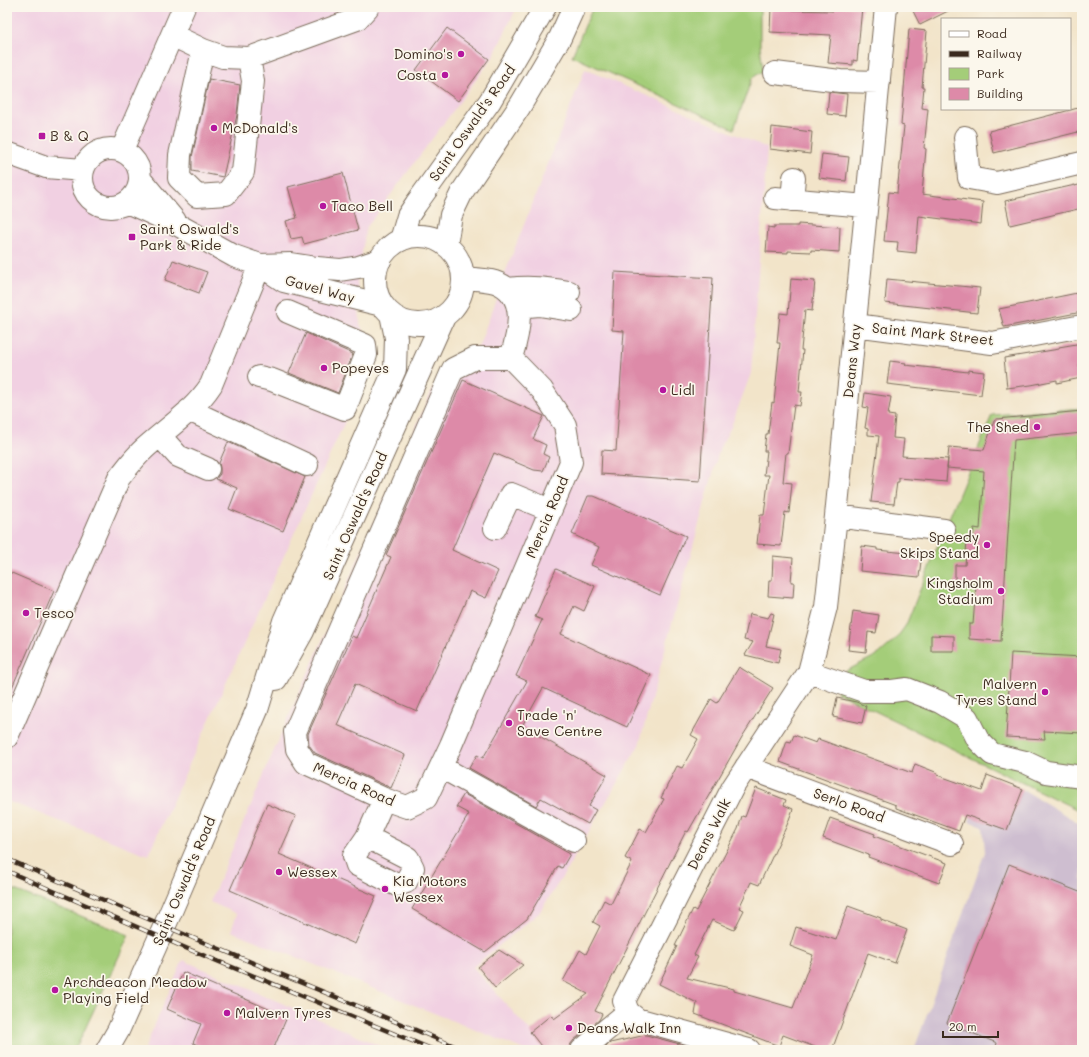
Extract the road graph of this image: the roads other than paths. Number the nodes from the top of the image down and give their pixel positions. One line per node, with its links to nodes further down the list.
1 (184, 7): 6 (street)
2 (368, 7): 8 (street)
3 (545, 7): 21 (street, Saint Oswald's Road)
4 (574, 7): 22 (street, Saint Oswald's Road)
5 (886, 7): 10 (street, Deans Way)
6 (172, 36): 7 (street); 12 (street)
7 (203, 50): 8 (street); 8 (street)
8 (249, 58)
9 (775, 73): 10 (street)
10 (879, 82): 19 (street, Deans Way)
11 (965, 137): 14 (street)
12 (122, 150): 15 (street); 17 (street)
13 (7, 154): 15 (street)
14 (1082, 163)
15 (83, 170): 18 (street)
16 (794, 178): 19 (street)
17 (140, 179): 18 (street); 20 (street)
18 (127, 202): 20 (street)
19 (866, 206): 31 (street, Deans Way)
20 (178, 225): 24 (street)
21 (401, 240): 22 (street); 23 (street)
22 (446, 245): 25 (street)
23 (380, 260): 24 (street); 27 (street)
24 (260, 265): 27 (street, Gavel Way); 35 (street)
25 (463, 278): 26 (street); 30 (street)
26 (509, 289): 28 (street); 28 (street)
27 (386, 310): 30 (street); 45 (street, Saint Oswald's Road)
28 (519, 311): 33 (street)
29 (288, 312): 34 (street)
30 (444, 317): 45 (street, Saint Oswald's Road)
31 (855, 325): 32 (street, Saint Mark Street); 40 (street, Deans Way)
32 (1082, 326)
33 (511, 358): 39 (street, Mercia Road); 50 (street, Mercia Road)
34 (259, 377)
35 (189, 410): 36 (street); 37 (street)
36 (160, 436): 38 (street); 46 (street)
37 (307, 465)
38 (208, 469)
39 (550, 510): 41 (street); 47 (street, Mercia Road)
40 (836, 516): 42 (street); 43 (street, Deans Way)
41 (495, 528)
42 (944, 530)
43 (826, 607): 44 (street, Deans Walk)
44 (809, 672): 48 (street, Deans Walk); 49 (street)
45 (257, 710): 55 (street, Saint Oswald's Road)
46 (7, 737)
47 (441, 767): 50 (street, Mercia Road); 52 (street)
48 (746, 767): 53 (street, Serlo Road); 54 (street, Deans Walk)
49 (1082, 777)
50 (384, 799): 51 (street)
51 (366, 838)
52 (574, 841)
53 (952, 844)
54 (628, 1012): 56 (street); 57 (street)
55 (107, 1050)
56 (582, 1050)
57 (749, 1050)

